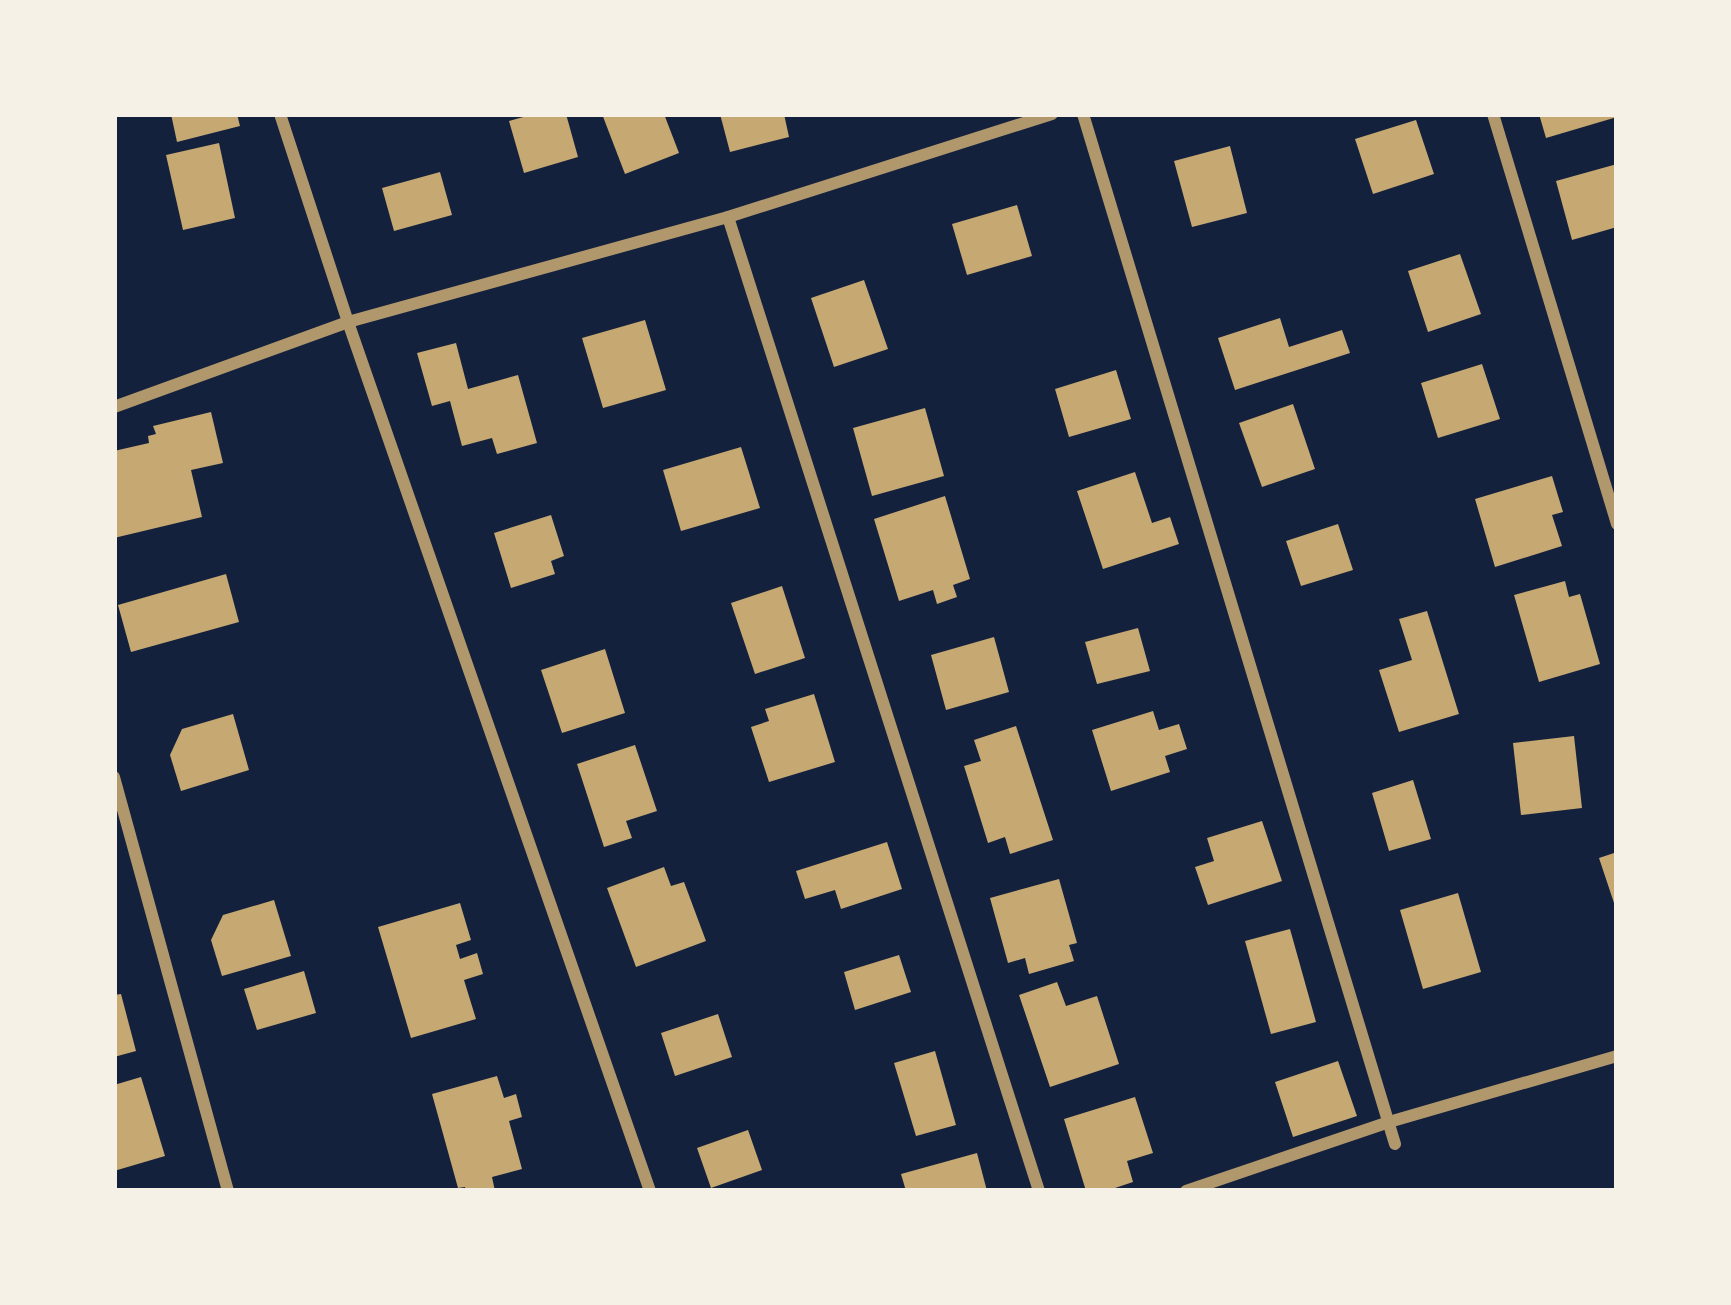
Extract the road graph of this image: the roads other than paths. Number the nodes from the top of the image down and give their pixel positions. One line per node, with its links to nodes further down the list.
1 (280, 114): 6 (street)
2 (1052, 114): 5 (street)
3 (1083, 114): 11 (street)
4 (1492, 114): 8 (street)
5 (728, 217): 6 (street); 15 (street)
6 (348, 322): 7 (street); 14 (street)
7 (114, 407)
8 (1617, 524)
9 (114, 777): 13 (street)
10 (1617, 1056): 11 (street)
11 (1389, 1122): 12 (street); 16 (street)
12 (1395, 1144)
13 (228, 1191)
14 (650, 1191)
15 (1039, 1191)
16 (1186, 1191)

